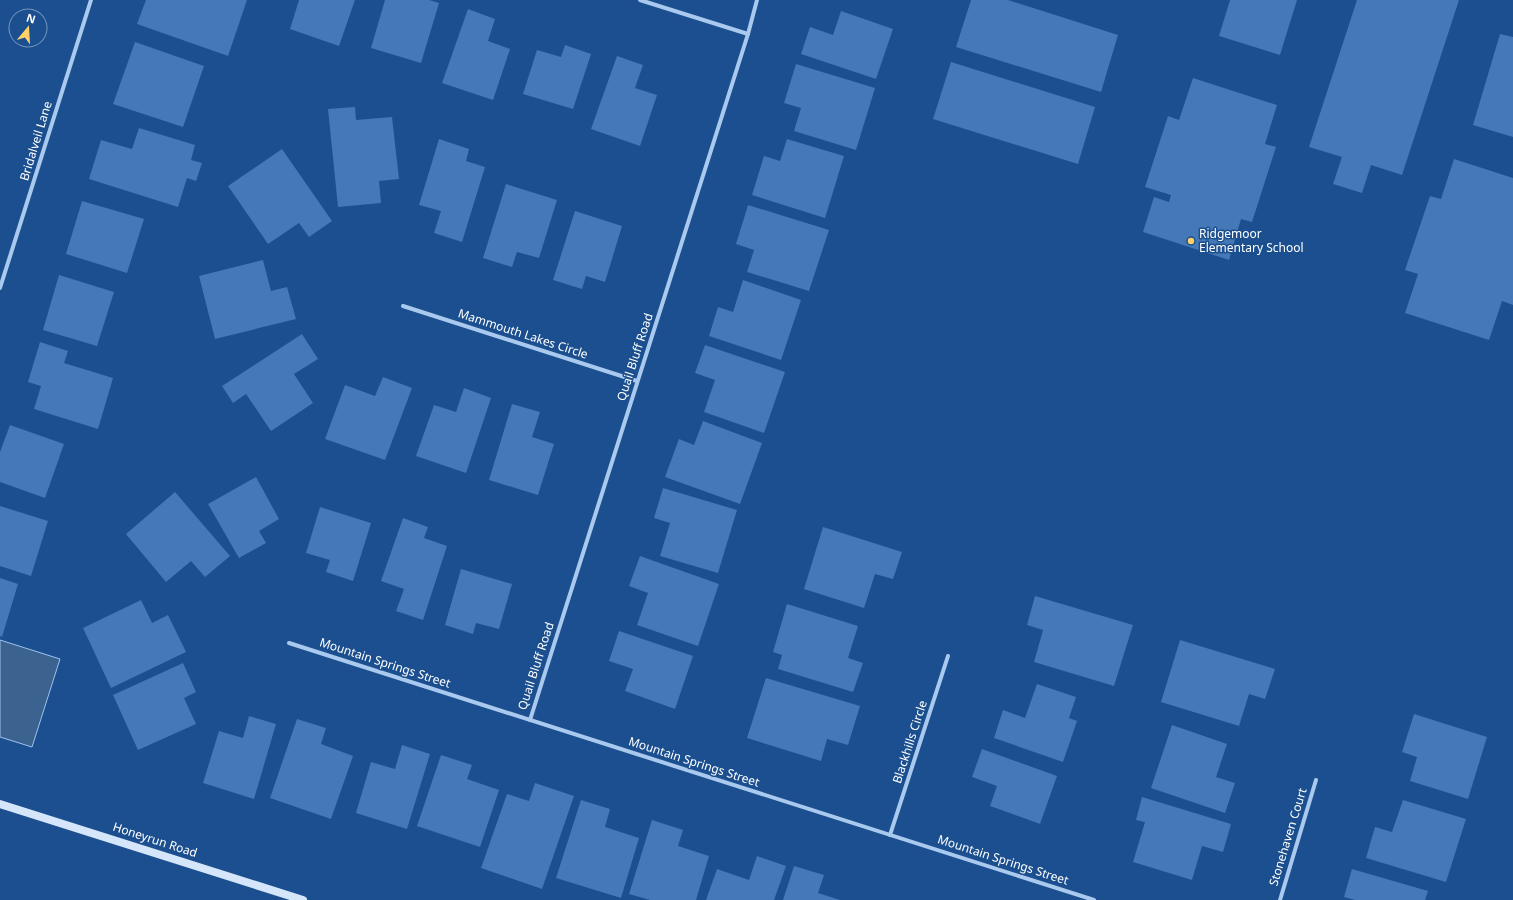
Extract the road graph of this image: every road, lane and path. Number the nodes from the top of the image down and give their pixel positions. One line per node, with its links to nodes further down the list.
1 (91, 0): 5 (street, Bridalveil Lane)
2 (640, 0): 4 (street)
3 (757, 0): 4 (street, Quail Bluff Road)
4 (748, 34): 7 (street, Quail Bluff Road)
5 (0, 288)
6 (403, 306): 7 (street, Mammouth Lakes Circle)
7 (637, 381): 10 (street, Quail Bluff Road)
8 (288, 643): 10 (street, Mountain Springs Street)
9 (948, 656): 13 (street, Blackhills Circle)
10 (530, 720): 13 (street, Mountain Springs Street)
11 (1316, 780): 16 (street, Stonehaven Court)
12 (0, 804): 14 (street, Honeyrun Road)
13 (890, 835): 15 (street, Mountain Springs Street)
14 (303, 900)
15 (1094, 900)
16 (1280, 900)

